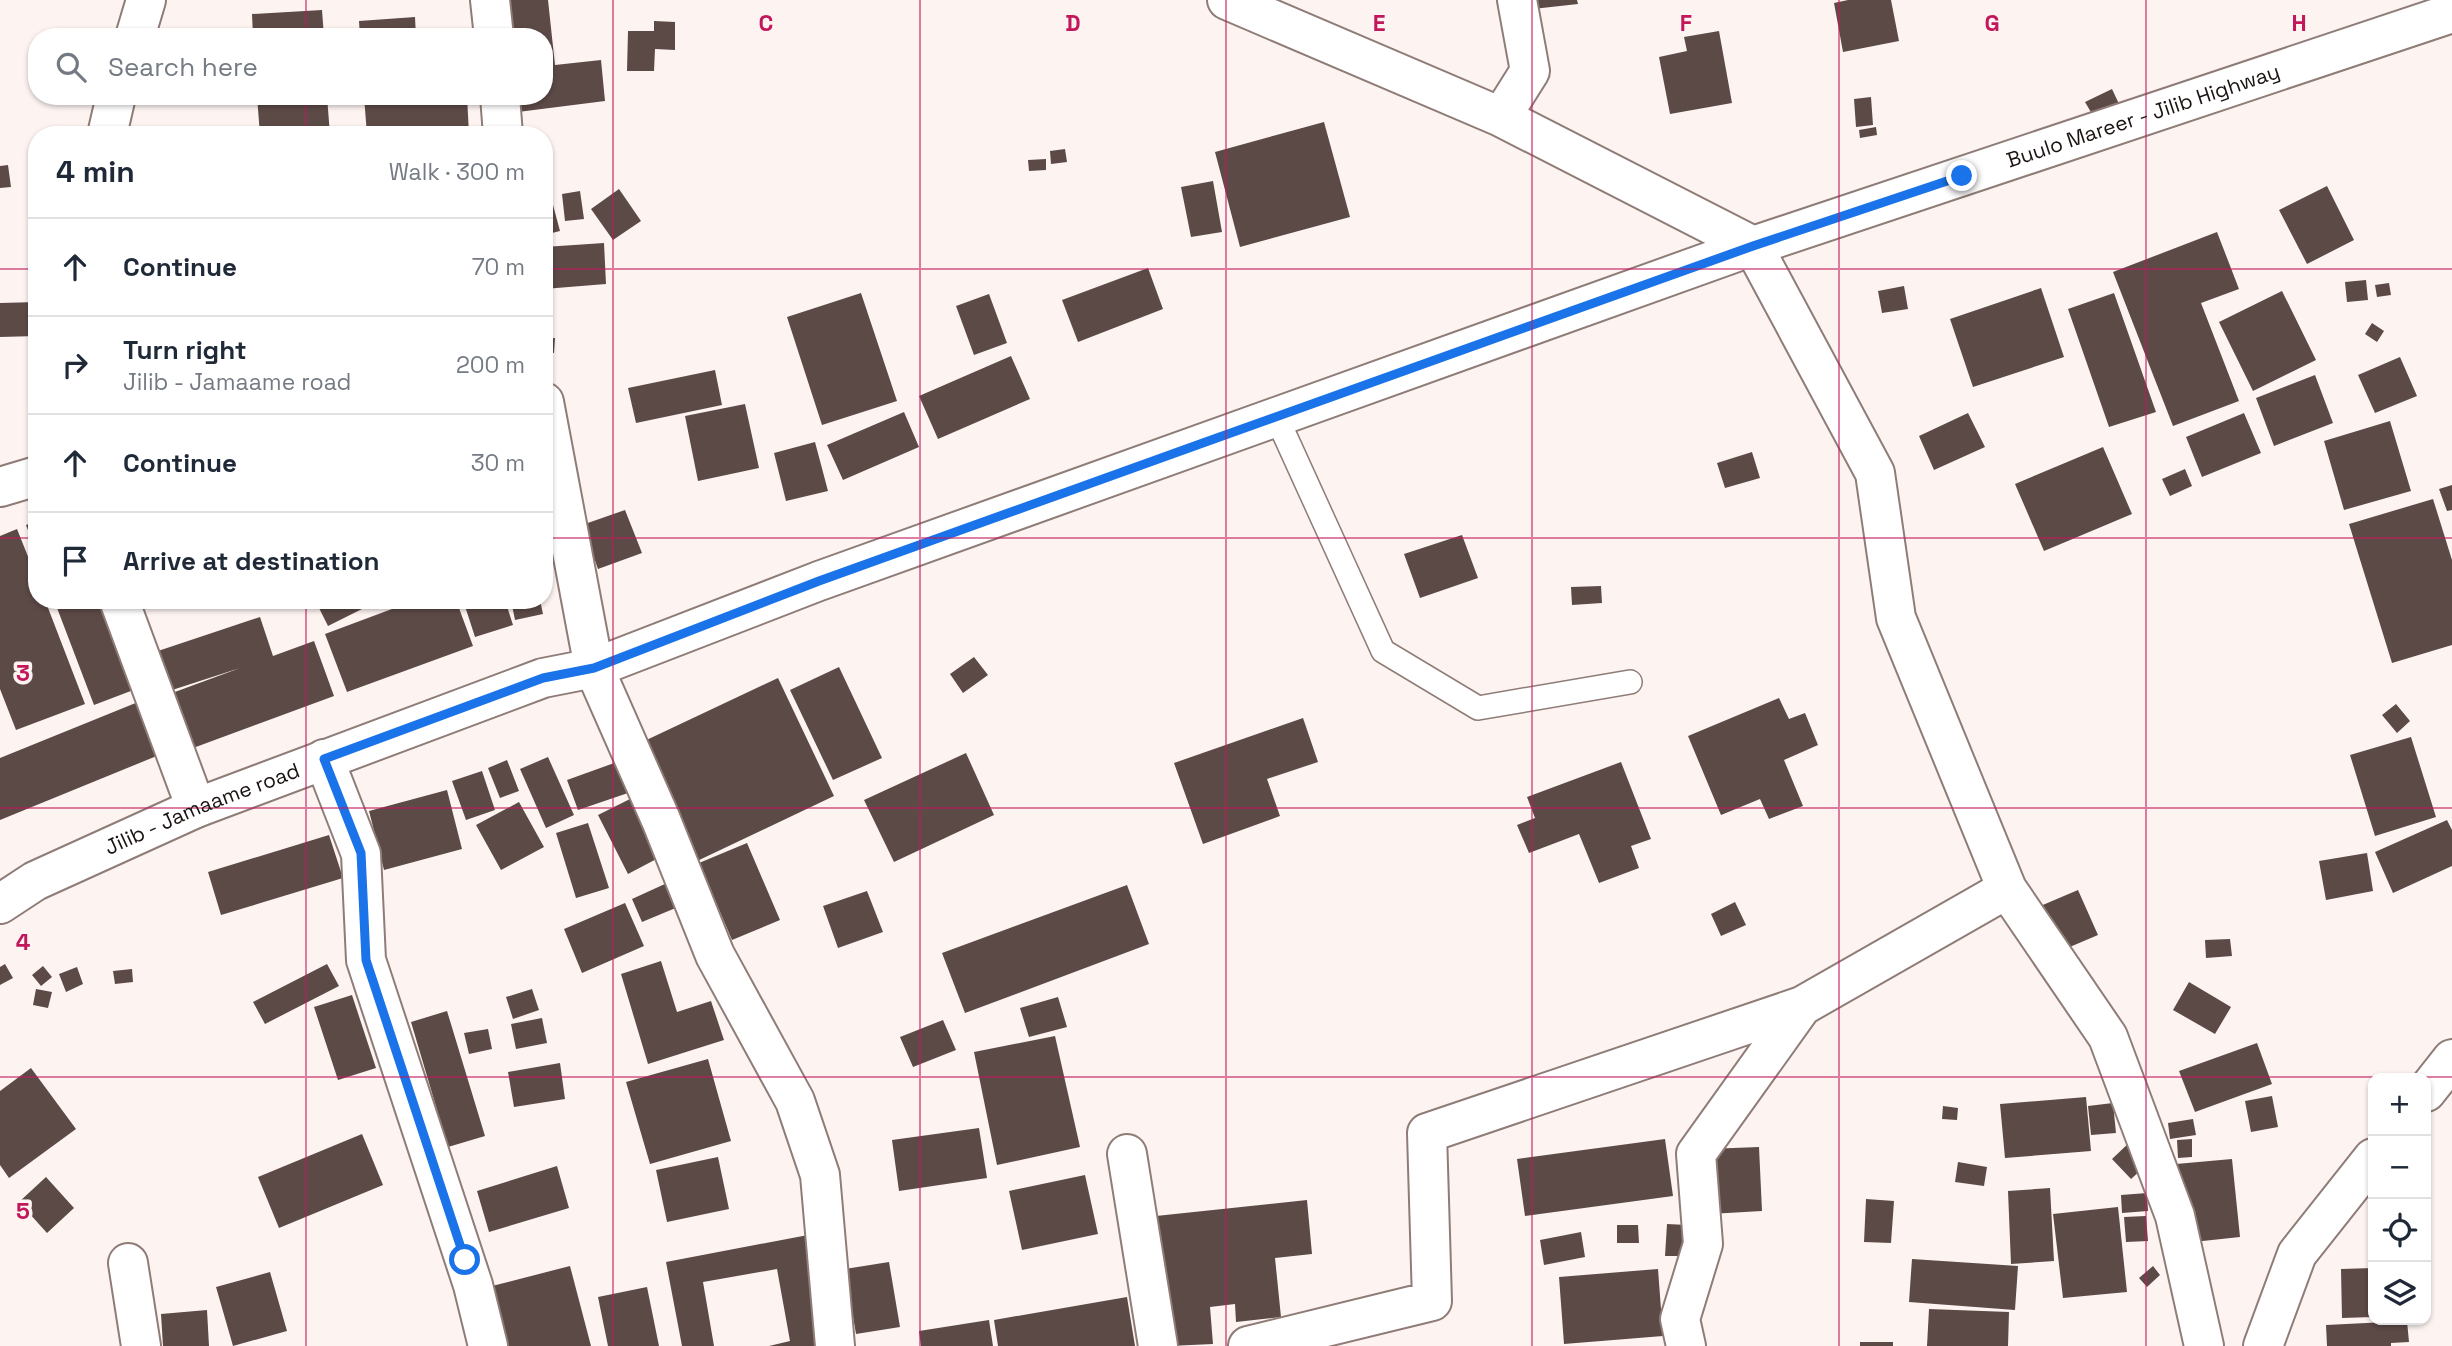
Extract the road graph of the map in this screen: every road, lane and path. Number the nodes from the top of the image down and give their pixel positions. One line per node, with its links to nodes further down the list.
1 (146, 0): 6 (street)
2 (490, 0): 7 (street)
3 (1227, 0): 10 (street)
4 (1517, 0): 10 (street)
5 (2452, 13): 13 (street, Buulo Mareer - Jilib Highway)
6 (138, 28)
7 (493, 28)
8 (114, 105): 11 (street)
9 (501, 105): 12 (street)
10 (1501, 117): 13 (street)
11 (109, 126)
12 (502, 126)
13 (1753, 246): 14 (street, Jilib - Jamaame road); 23 (street)
14 (1276, 416): 19 (street, Jilib - Jamaame road); 20 (lane)
15 (553, 475): 19 (street)
16 (28, 479): 17 (street)
17 (0, 487)
18 (123, 609): 22 (street)
19 (594, 668): 21 (street, Jilib - Jamaame road); 33 (street)
20 (1630, 682)
21 (324, 759): 22 (street, Jilib - Jamaame road); 32 (street)
22 (196, 808): 24 (street, Jilib - Jamaame road)
23 (2007, 889): 25 (street); 37 (street)
24 (0, 904)
25 (1802, 1006): 35 (street); 36 (street)
26 (2452, 1059): 27 (street)
27 (2431, 1086)
28 (1126, 1154): 34 (street)
29 (2368, 1164): 38 (street)
30 (128, 1263): 31 (street)
31 (141, 1346)
32 (488, 1346)
33 (835, 1346)
34 (1158, 1346)
35 (1248, 1346)
36 (1686, 1346)
37 (2204, 1346)
38 (2263, 1346)

